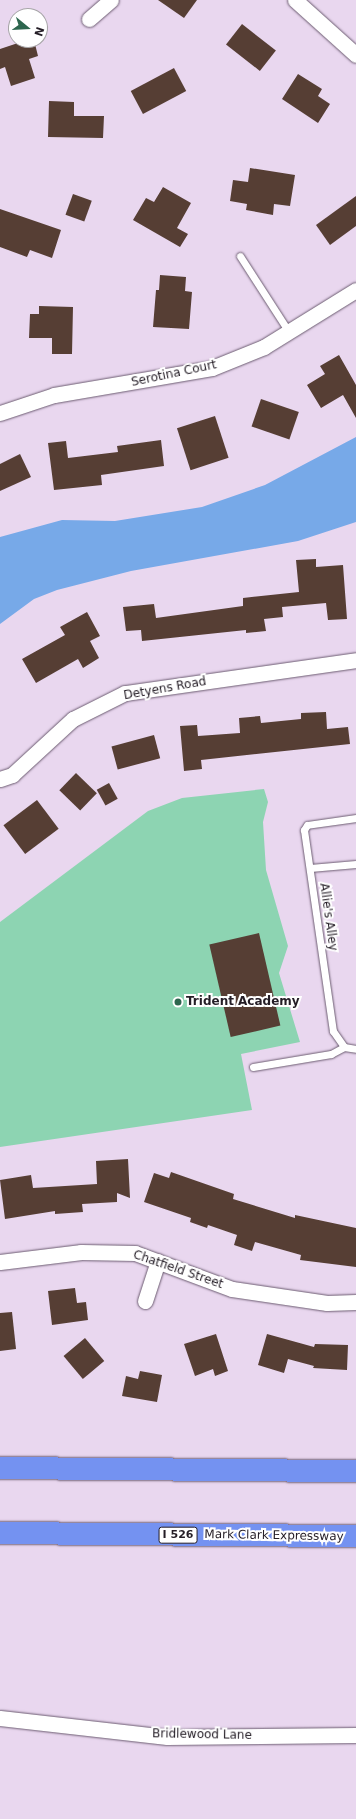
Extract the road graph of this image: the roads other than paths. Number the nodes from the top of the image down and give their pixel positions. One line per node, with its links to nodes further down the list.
1 (111, 0): 3 (street)
2 (295, 0): 4 (street)
3 (89, 19)
4 (356, 56)
5 (240, 256): 7 (lane)
6 (356, 290): 7 (street, Serotina Court)
7 (289, 332): 8 (street, Serotina Court)
8 (0, 413)
9 (356, 660): 10 (street, Detyens Road)
10 (0, 779)
11 (356, 818): 13 (lane, Allie's Alley)
12 (356, 864): 13 (lane)
13 (310, 868): 14 (lane, Allie's Alley)
14 (344, 1047): 15 (lane); 16 (lane)
15 (356, 1049)
16 (254, 1066)
17 (158, 1261): 18 (street, Chatfield Street); 19 (street); 20 (street, Chatfield Street)
18 (0, 1262)
19 (145, 1301)
20 (356, 1302)
21 (0, 1468): 22 (highway)
22 (356, 1471)
23 (0, 1533): 24 (highway, Mark Clark Expressway / I 526)
24 (356, 1536)
25 (0, 1718): 26 (street, Bridlewood Lane)
26 (356, 1735)

